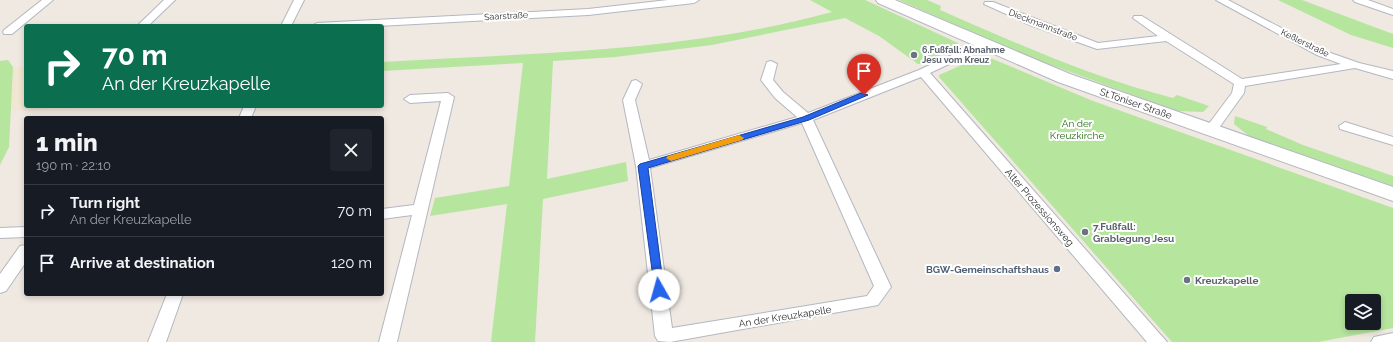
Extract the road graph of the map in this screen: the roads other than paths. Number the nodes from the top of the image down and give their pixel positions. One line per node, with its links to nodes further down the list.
1 (48, 0): 16 (street)
2 (170, 0): 13 (street)
3 (299, 0): 14 (street)
4 (582, 0): 10 (street)
5 (694, 0): 10 (street, Saarstraße)
6 (883, 0): 18 (main road, St.Töniser Straße)
7 (1221, 0): 22 (street, Keßlerstraße)
8 (1358, 0): 11 (street)
9 (989, 4): 19 (street, Dieckmannstraße)
10 (588, 12): 15 (street, Saarstraße)
11 (1393, 12)
12 (1138, 18): 17 (street)
13 (144, 24)
14 (287, 24)
15 (356, 24)
16 (8, 32)
17 (1168, 38): 19 (street, Dieckmannstraße); 25 (street)
18 (983, 44): 23 (street); 30 (main road, St.Töniser Straße)
19 (1097, 46): 20 (street, Dieckmannstraße)
20 (1120, 54)
21 (771, 64): 28 (street, An der Kreuzkapelle)
22 (1355, 65): 24 (street, Keßlerstraße); 25 (street)
23 (923, 72): 28 (street); 44 (street, Alter Prozessionsweg)
24 (1393, 75)
25 (1240, 82): 30 (street)
26 (636, 84): 32 (street, An der Kreuzkapelle)
27 (410, 99): 34 (street)
28 (806, 118): 32 (street); 32 (street, An der Kreuzkapelle)
29 (1345, 126): 31 (street)
30 (1211, 129): 33 (main road, St.Töniser Straße)
31 (1393, 141)
32 (643, 166)
33 (1393, 194)
34 (420, 209): 35 (street); 43 (street)
35 (384, 214)
36 (24, 232): 37 (street)
37 (0, 233)
38 (24, 253): 39 (street)
39 (0, 287)
40 (174, 296): 42 (street)
41 (1393, 340): 45 (street)
42 (157, 342)
43 (388, 342)
44 (1158, 342)
45 (1380, 342)

